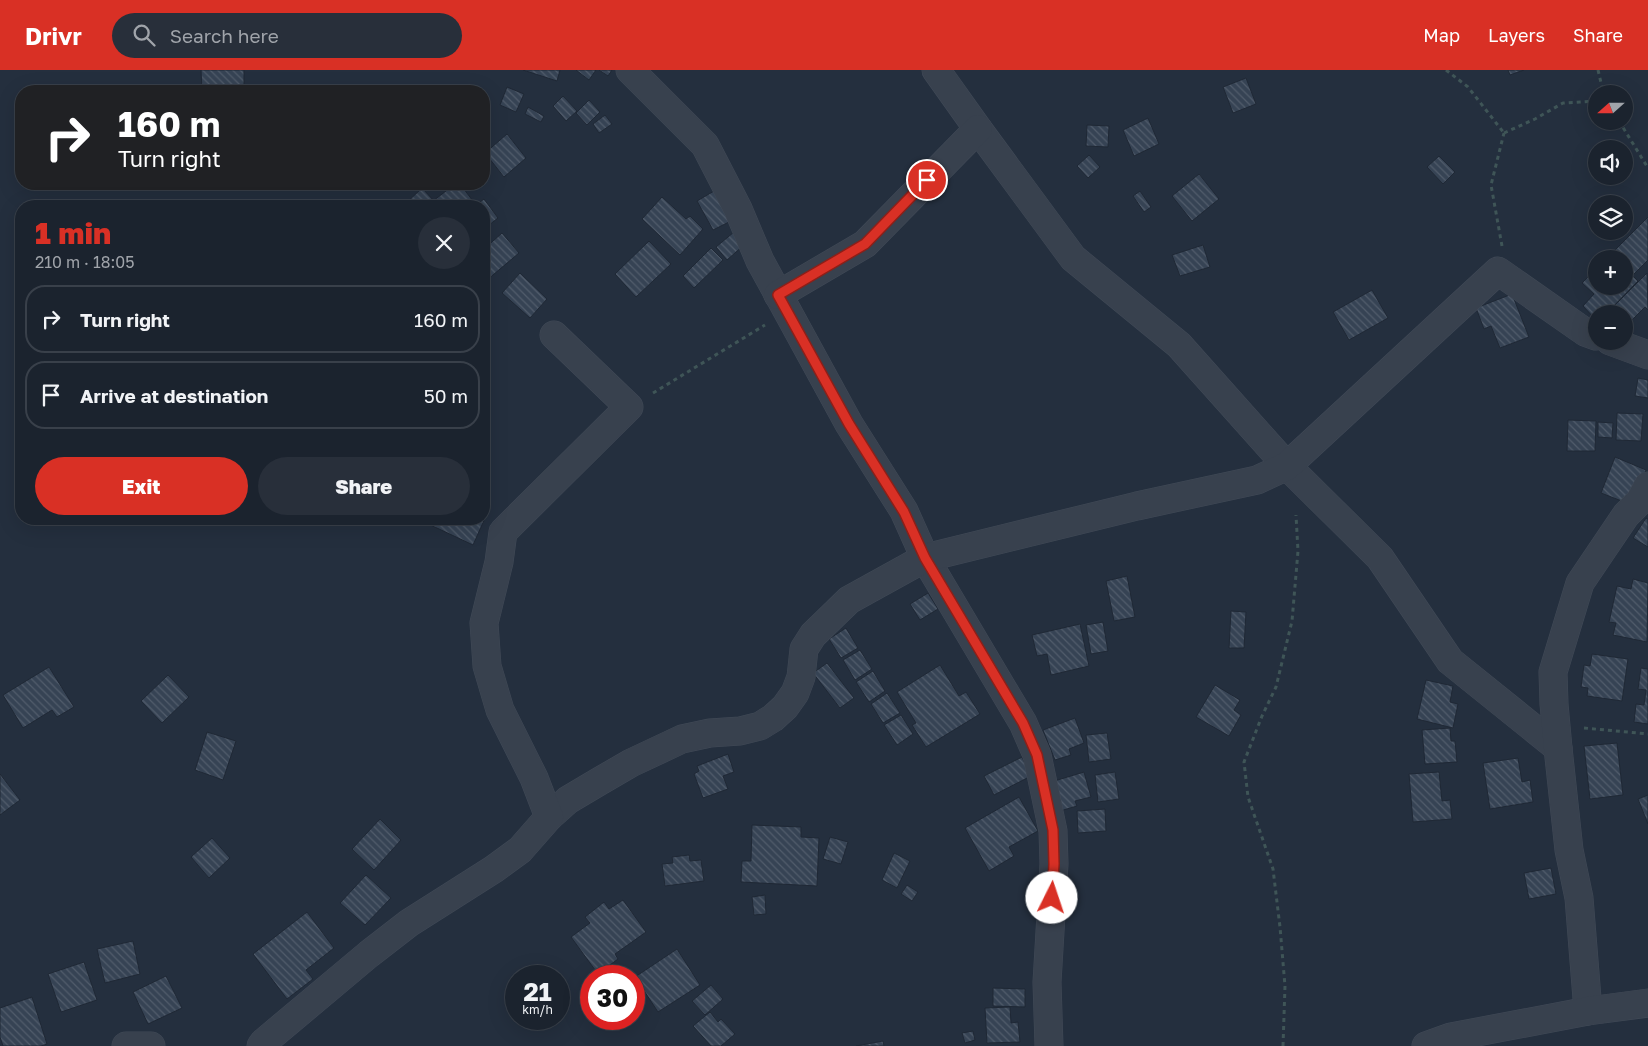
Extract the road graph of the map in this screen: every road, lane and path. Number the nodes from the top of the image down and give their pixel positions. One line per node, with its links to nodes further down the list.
1 (630, 70): 12 (street)
2 (936, 70): 7 (street)
3 (1446, 70): 9 (path)
4 (1598, 70): 5 (path)
5 (1602, 85)
6 (1588, 102): 9 (path)
7 (978, 129): 12 (street); 18 (street)
8 (1625, 130): 10 (path)
9 (1504, 133): 11 (path)
10 (1648, 168)
11 (1498, 271): 13 (street); 18 (street)
12 (783, 303): 17 (path); 20 (street)
13 (1588, 333)
14 (554, 335): 17 (street)
15 (1633, 349): 16 (street)
16 (1648, 355)
17 (629, 408): 23 (street)
18 (1290, 470): 20 (street); 22 (street); 30 (path)
19 (1648, 486): 22 (street)
20 (925, 558): 23 (street); 29 (street)
21 (1648, 734): 22 (path)
22 (1557, 737): 25 (street)
23 (549, 817): 28 (street)
24 (1648, 1002): 25 (street)
25 (1588, 1010): 31 (street)
26 (126, 1046): 27 (street)
27 (152, 1046)
28 (261, 1046)
29 (1049, 1046)
30 (1283, 1046)
31 (1426, 1046)

